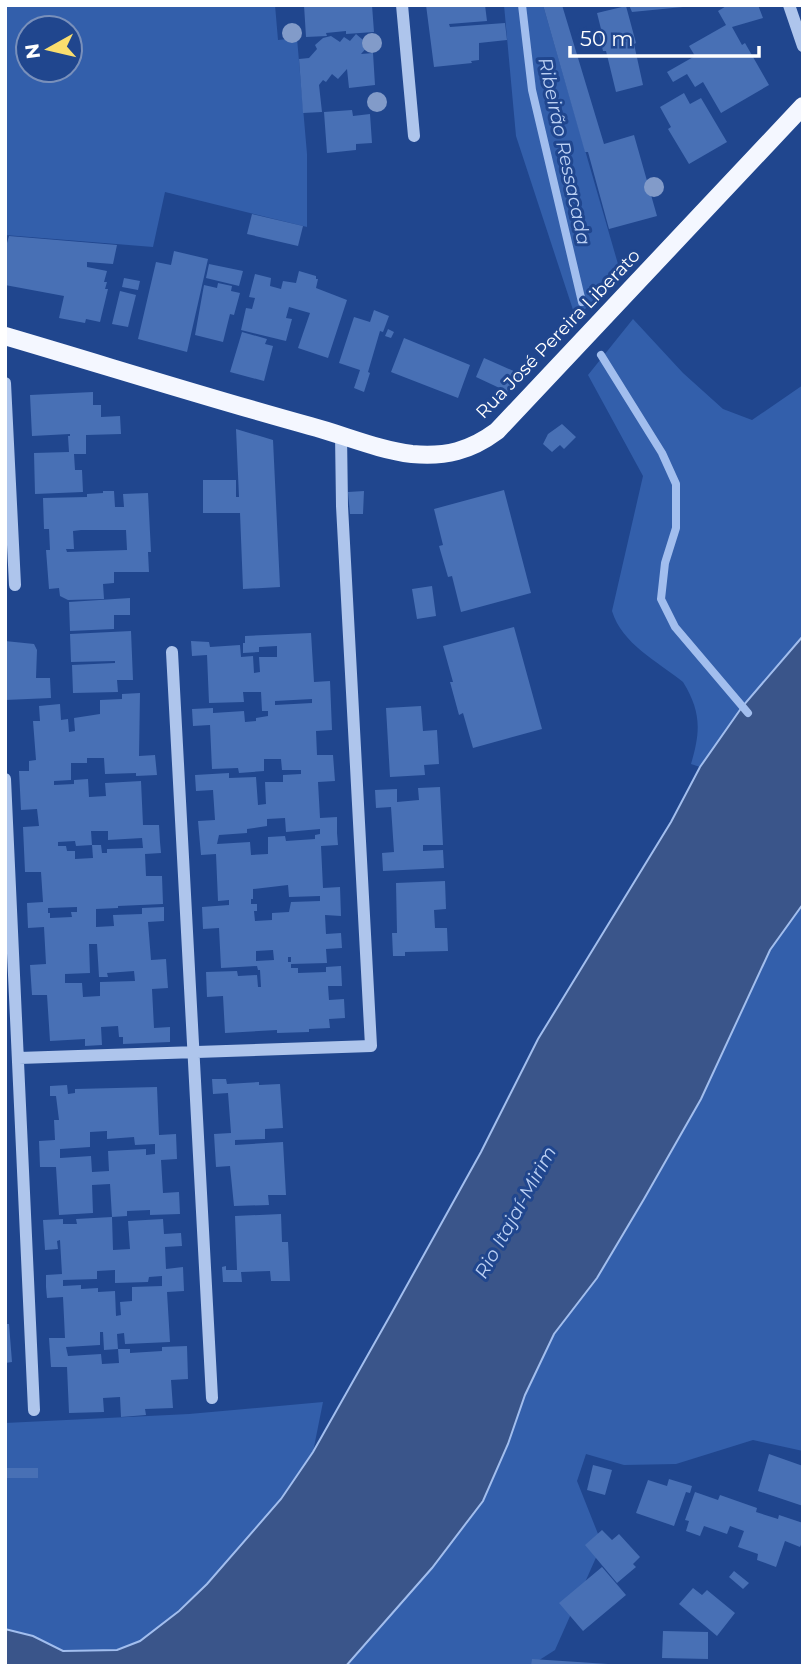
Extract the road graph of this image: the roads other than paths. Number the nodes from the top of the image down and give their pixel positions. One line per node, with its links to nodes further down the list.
1 (402, 5): 5 (street)
2 (789, 5): 3 (street)
3 (803, 46)
4 (803, 106): 8 (main road, Rua José Pereira Liberato)
5 (414, 136)
6 (5, 336): 8 (main road, Rua José Pereira Liberato)
7 (5, 383): 9 (street)
8 (341, 434): 12 (street)
9 (15, 585)
10 (172, 652): 12 (street)
11 (5, 779): 13 (street)
12 (194, 1052): 13 (street); 14 (street)
13 (19, 1058): 15 (street)
14 (212, 1398)
15 (34, 1410)

